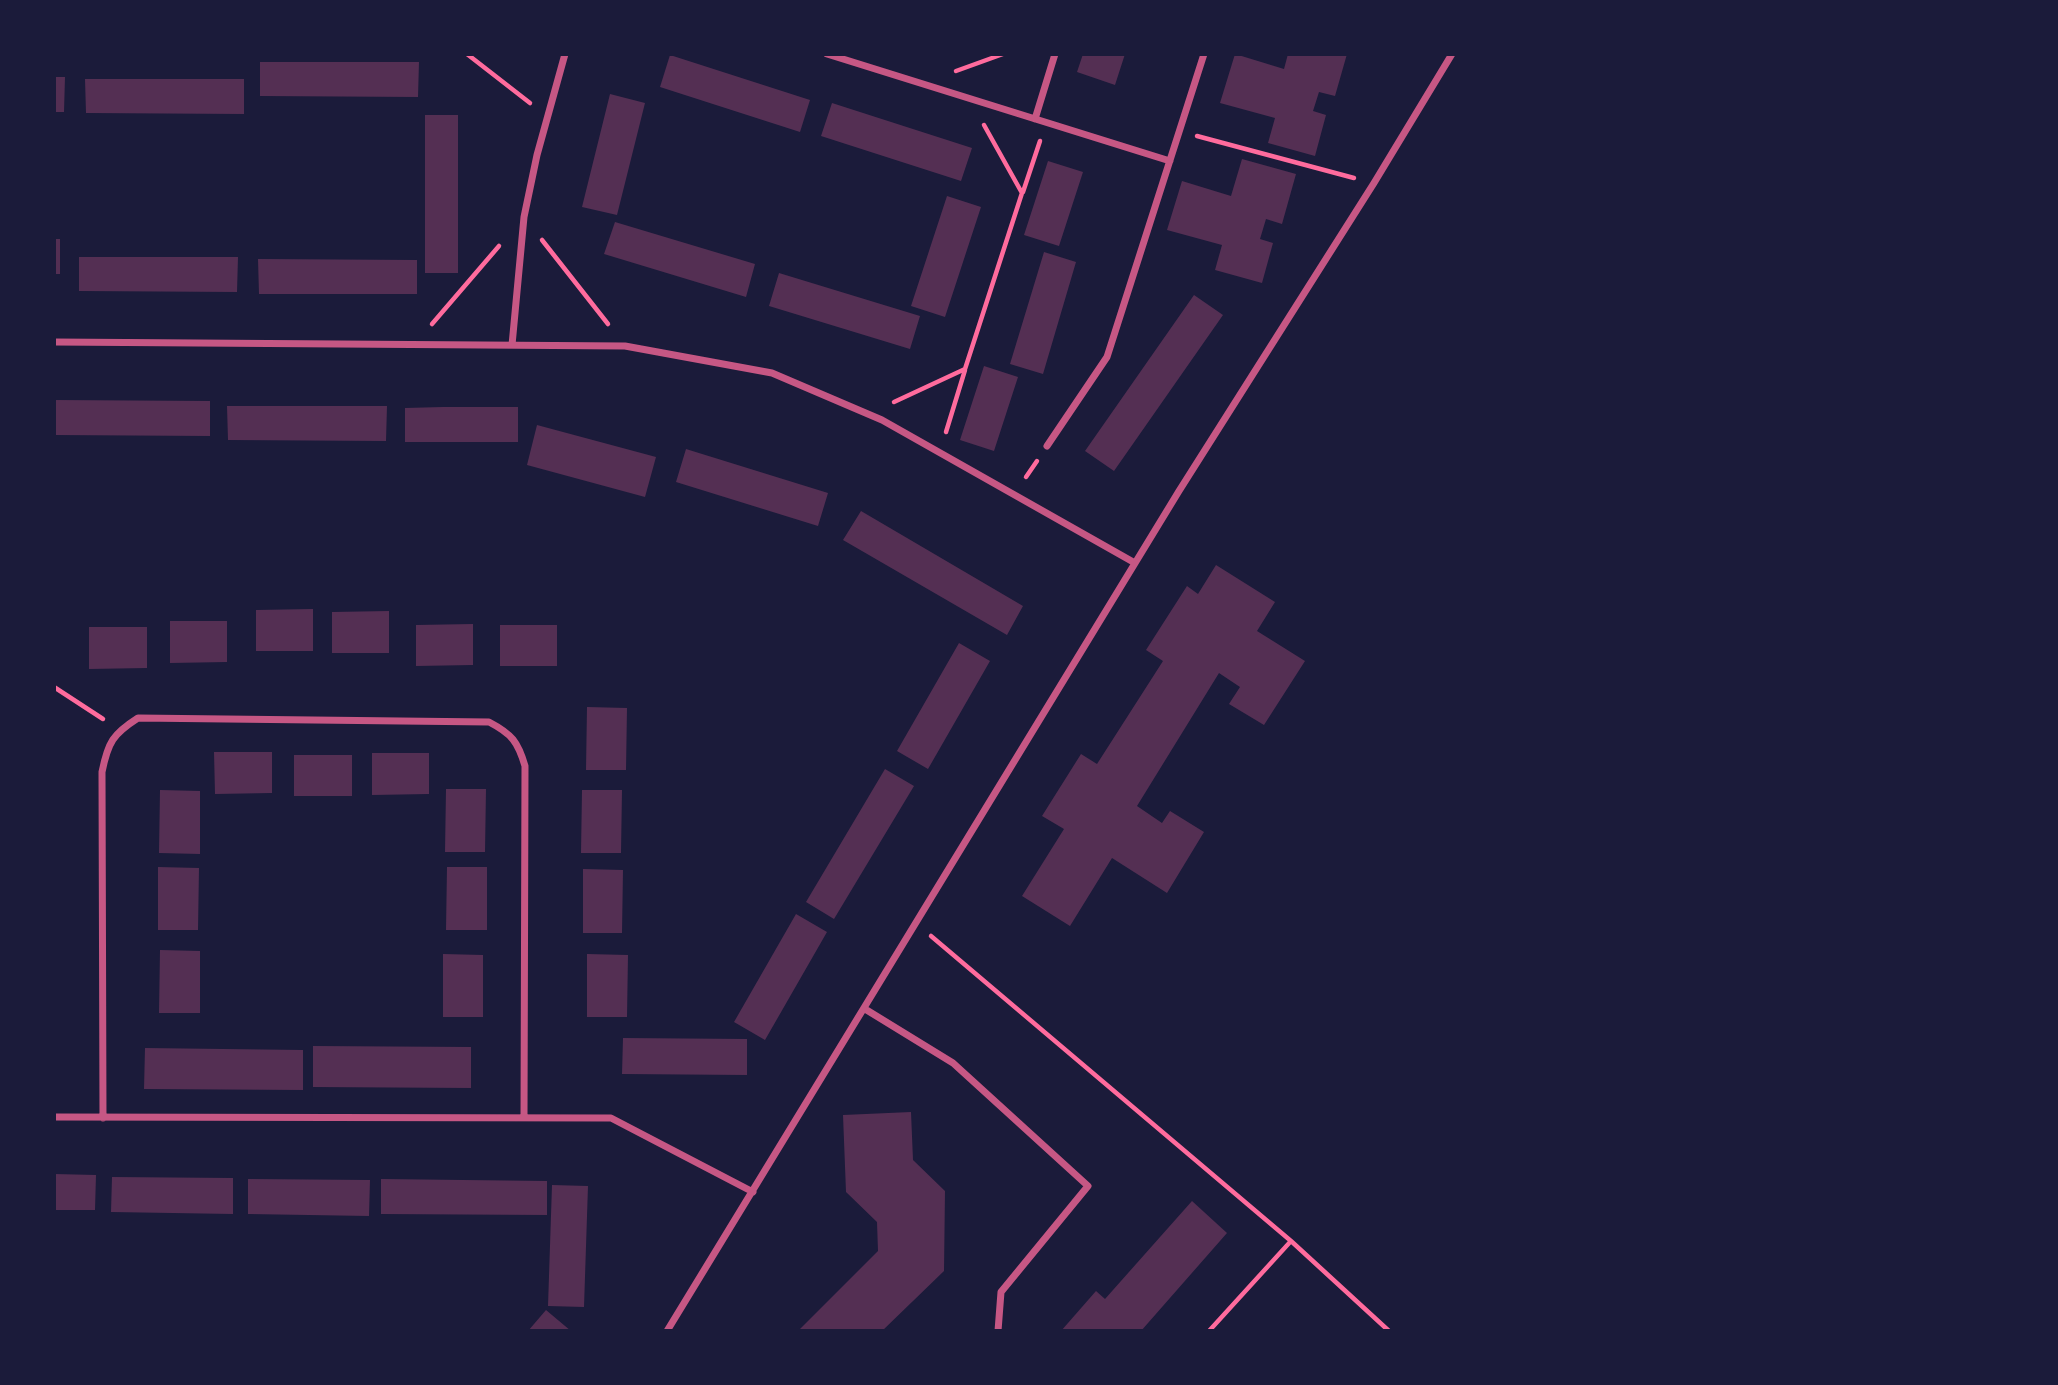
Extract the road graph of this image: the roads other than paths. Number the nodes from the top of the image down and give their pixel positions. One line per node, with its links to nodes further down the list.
1 (565, 54): 9 (street)
2 (827, 54): 6 (street)
3 (1055, 54): 6 (street)
4 (1204, 54): 7 (street)
5 (1452, 54): 11 (street)
6 (1035, 119): 7 (street)
7 (1170, 161): 10 (street)
8 (54, 342): 9 (street)
9 (512, 345): 11 (street)
10 (1047, 446)
11 (1135, 562): 12 (street)
12 (864, 1009): 16 (street); 18 (street)
13 (54, 1117): 14 (street)
14 (103, 1118): 15 (street); 15 (street)
15 (524, 1118): 16 (street)
16 (753, 1192): 17 (street)
17 (667, 1331)
18 (998, 1331)

